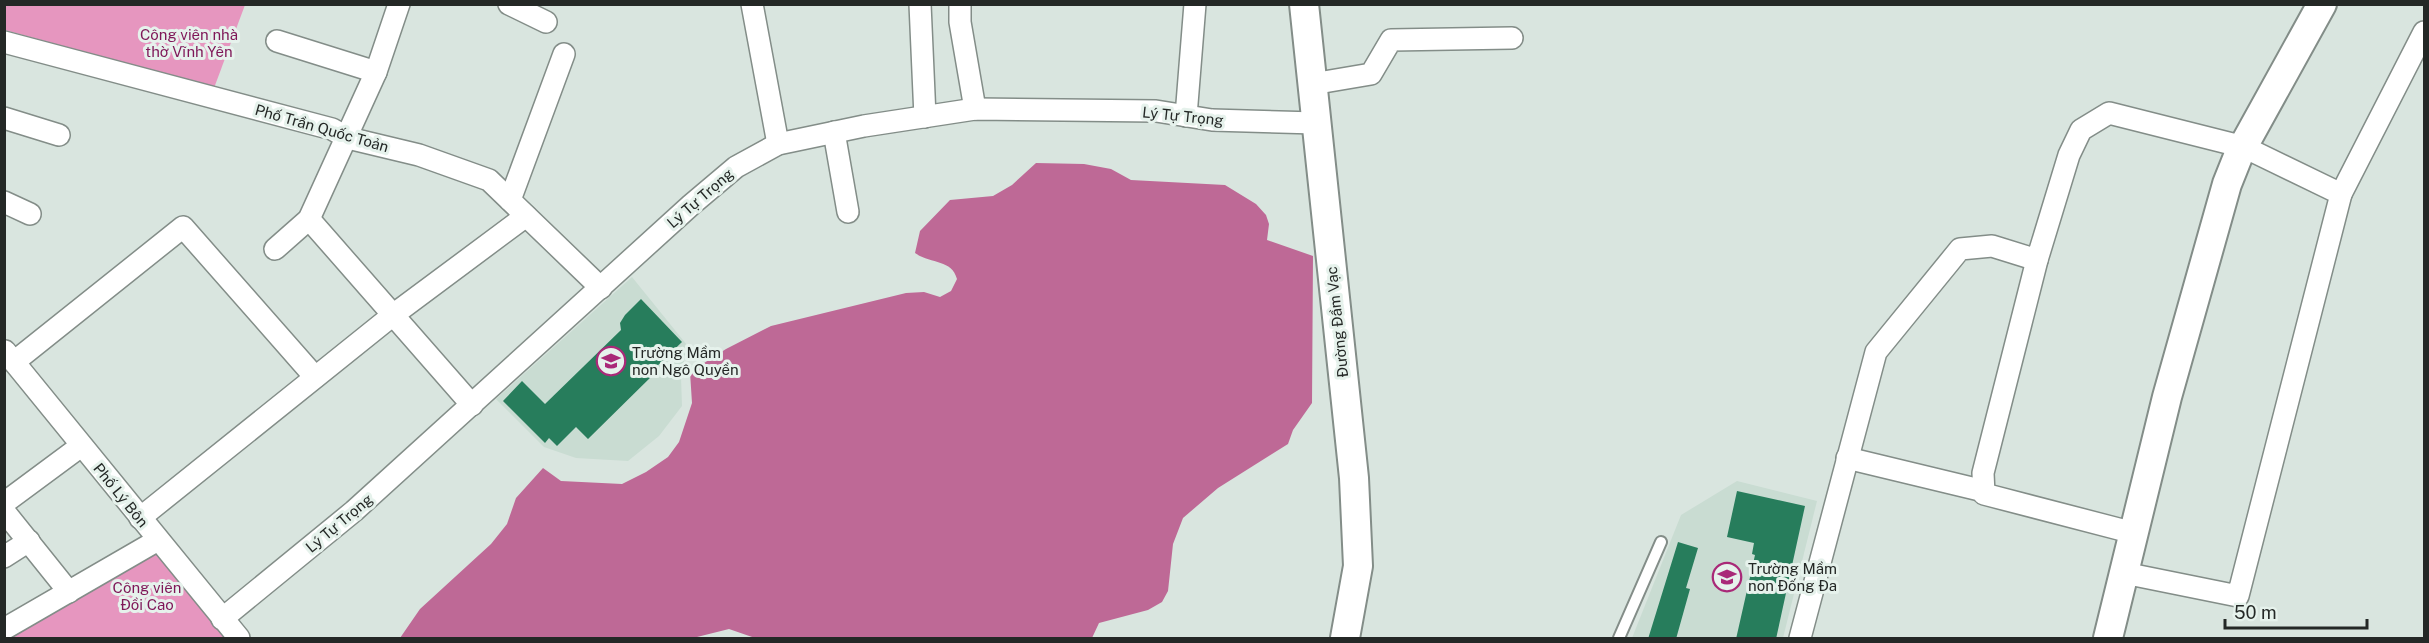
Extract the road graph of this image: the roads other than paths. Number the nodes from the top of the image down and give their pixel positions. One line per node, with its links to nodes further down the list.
1 (399, 4): 15 (street)
2 (509, 4): 9 (street)
3 (752, 4): 25 (street)
4 (920, 4): 19 (street)
5 (960, 4): 17 (street)
6 (1195, 4): 18 (street)
7 (1304, 4): 16 (street, Đường Đầm Vạc)
8 (2322, 4): 26 (street)
9 (546, 22)
10 (2424, 32): 27 (street)
11 (1512, 38): 16 (street)
12 (277, 41): 15 (street)
13 (4, 42): 24 (street, Phố Trần Quốc Toản)
14 (564, 54): 28 (street)
15 (376, 72): 24 (street)
16 (1312, 84): 21 (street, Đường Đầm Vạc)
17 (975, 110): 18 (street, Lý Tự Trọng); 19 (street, Lý Tự Trọng)
18 (1186, 116): 21 (street, Lý Tự Trọng)
19 (925, 117): 22 (street, Lý Tự Trọng)
20 (4, 118): 23 (street)
21 (1316, 123): 57 (street, Đường Đầm Vạc)
22 (834, 132): 25 (street, Lý Tự Trọng); 30 (street)
23 (58, 135)
24 (348, 138): 28 (street, Phố Trần Quốc Toản); 33 (street)
25 (778, 144): 36 (street, Lý Tự Trọng)
26 (2244, 147): 27 (street); 35 (street); 47 (street)
27 (2341, 194): 52 (street)
28 (510, 200): 32 (street, Phố Trần Quốc Toản)
29 (4, 202): 31 (street)
30 (848, 212)
31 (30, 214)
32 (526, 216): 36 (street, Phố Trần Quốc Toản); 37 (street)
33 (309, 219): 34 (street); 37 (street)
34 (275, 249)
35 (2037, 260): 42 (street); 43 (street)
36 (601, 288): 40 (street, Lý Tự Trọng)
37 (393, 315): 39 (street); 40 (street)
38 (9, 356): 39 (street); 41 (street, Phố Lý Bôn)
39 (315, 377): 46 (street)
40 (472, 405): 54 (street, Lý Tự Trọng)
41 (81, 446): 44 (street); 46 (street, Phố Lý Bôn)
42 (1847, 458): 43 (street); 59 (street)
43 (1984, 491): 47 (street)
44 (4, 503)
45 (4, 510): 49 (street)
46 (140, 518): 48 (street, Phố Lý Bôn)
47 (2134, 533): 52 (street)
48 (158, 540): 53 (street); 54 (street, Phố Lý Bôn)
49 (28, 541): 51 (street); 53 (street)
50 (1661, 542): 58 (lane)
51 (4, 556)
52 (2124, 573): 60 (street)
53 (69, 592): 55 (street)
54 (222, 619): 56 (street, Phố Lý Bôn)
55 (4, 629)
56 (239, 639)
57 (1345, 639)
58 (1619, 639)
59 (1800, 639)
60 (2108, 639)

